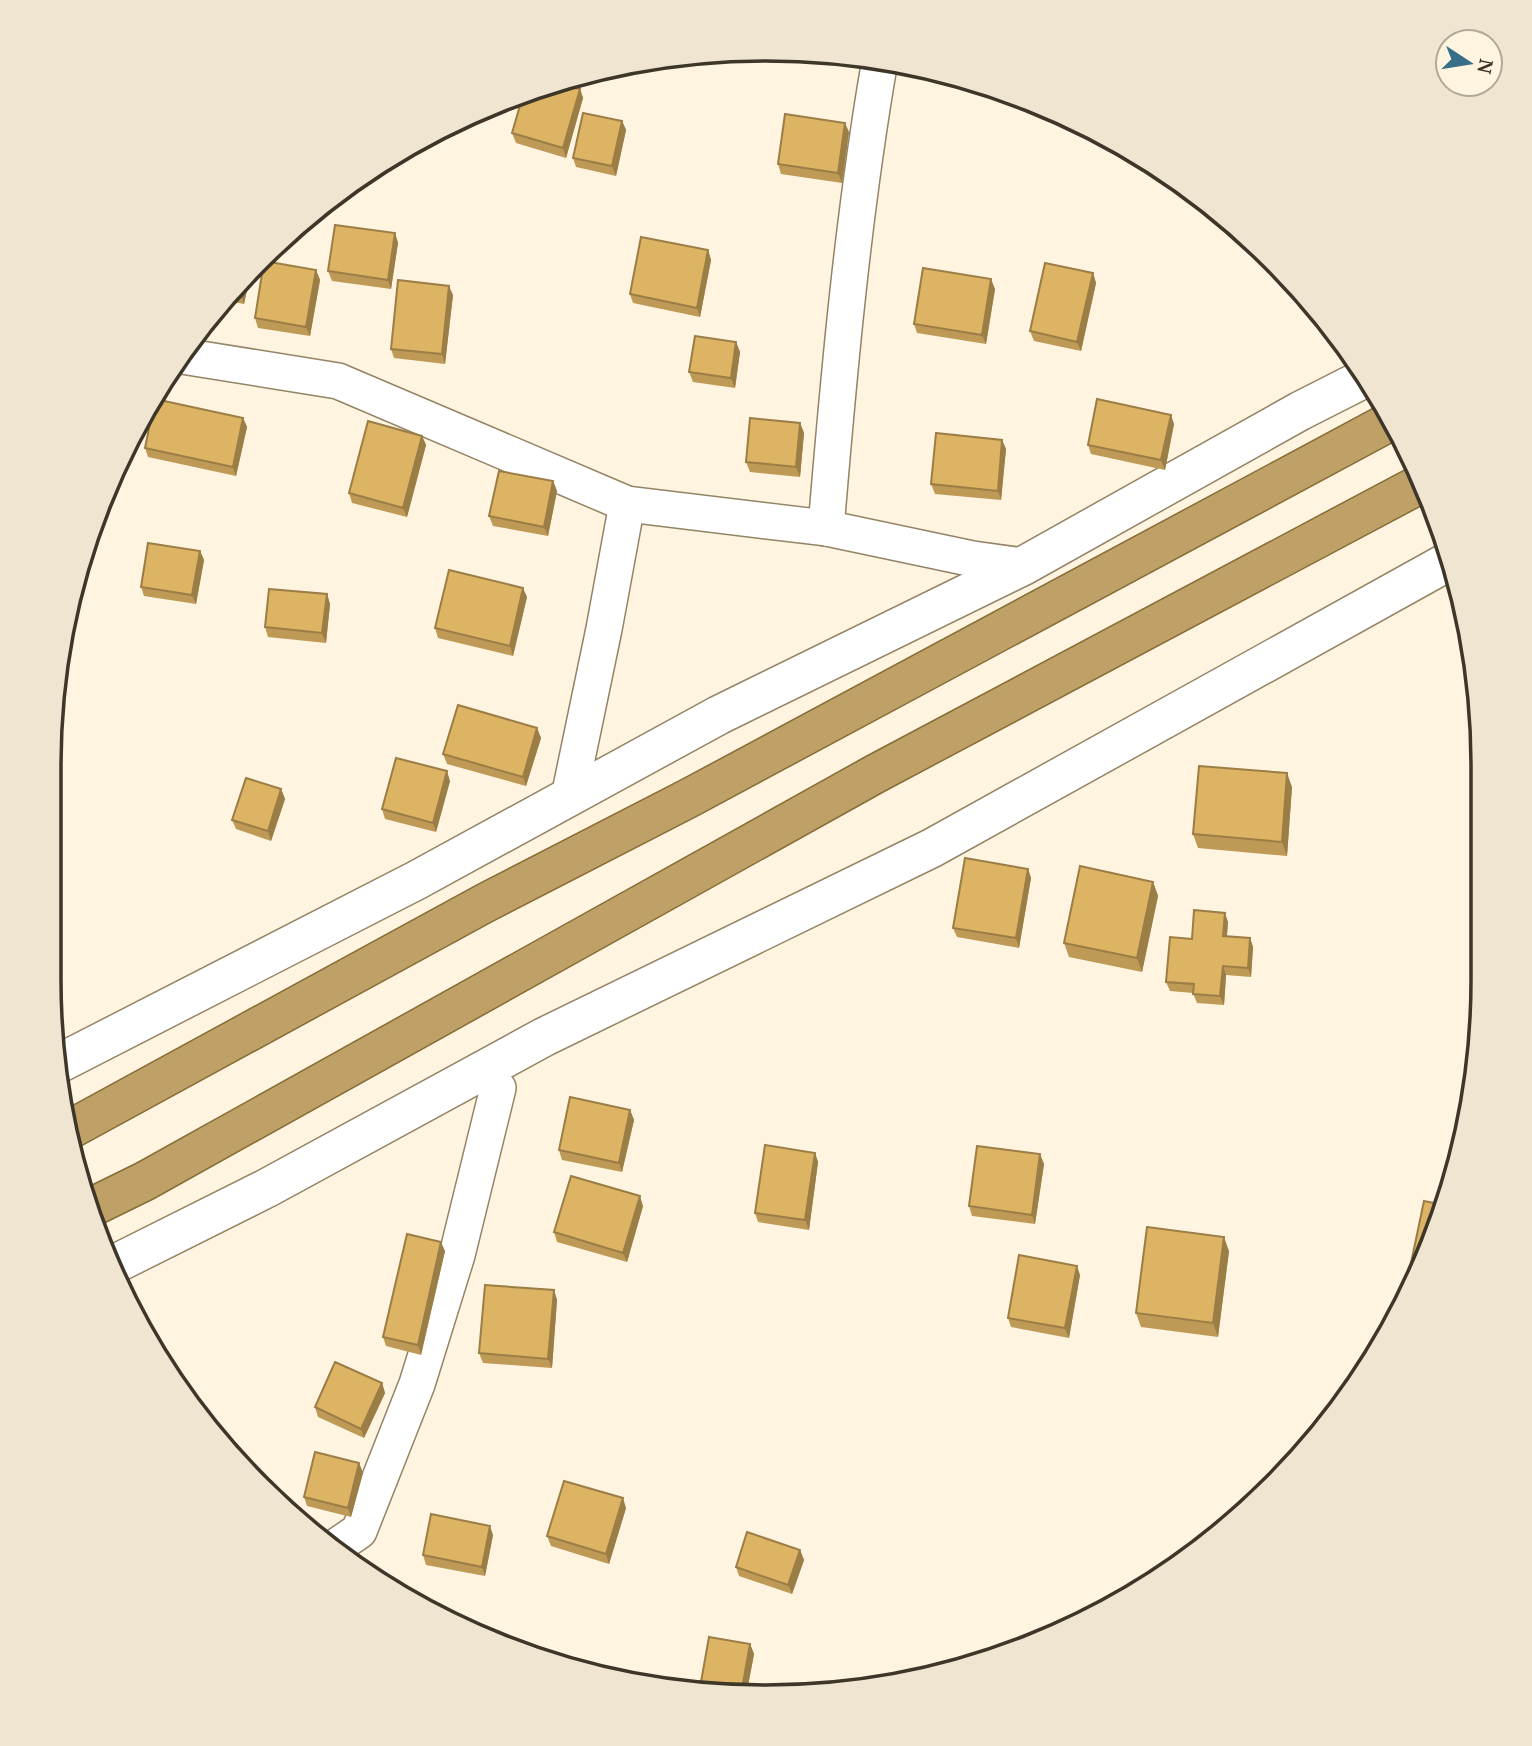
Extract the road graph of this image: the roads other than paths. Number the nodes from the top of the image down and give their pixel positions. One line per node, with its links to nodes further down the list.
1 (878, 71): 7 (street)
2 (192, 358): 6 (street)
3 (1357, 382): 8 (street)
4 (1382, 426): 13 (highway)
5 (1413, 488): 14 (highway)
6 (627, 503): 7 (street); 10 (street)
7 (826, 528): 8 (street)
8 (1023, 566): 10 (street)
9 (1441, 566): 15 (street)
10 (569, 797): 11 (street)
11 (66, 1060)
12 (498, 1088): 16 (street)
13 (77, 1126)
14 (98, 1204)
15 (120, 1261)
16 (342, 1543)

